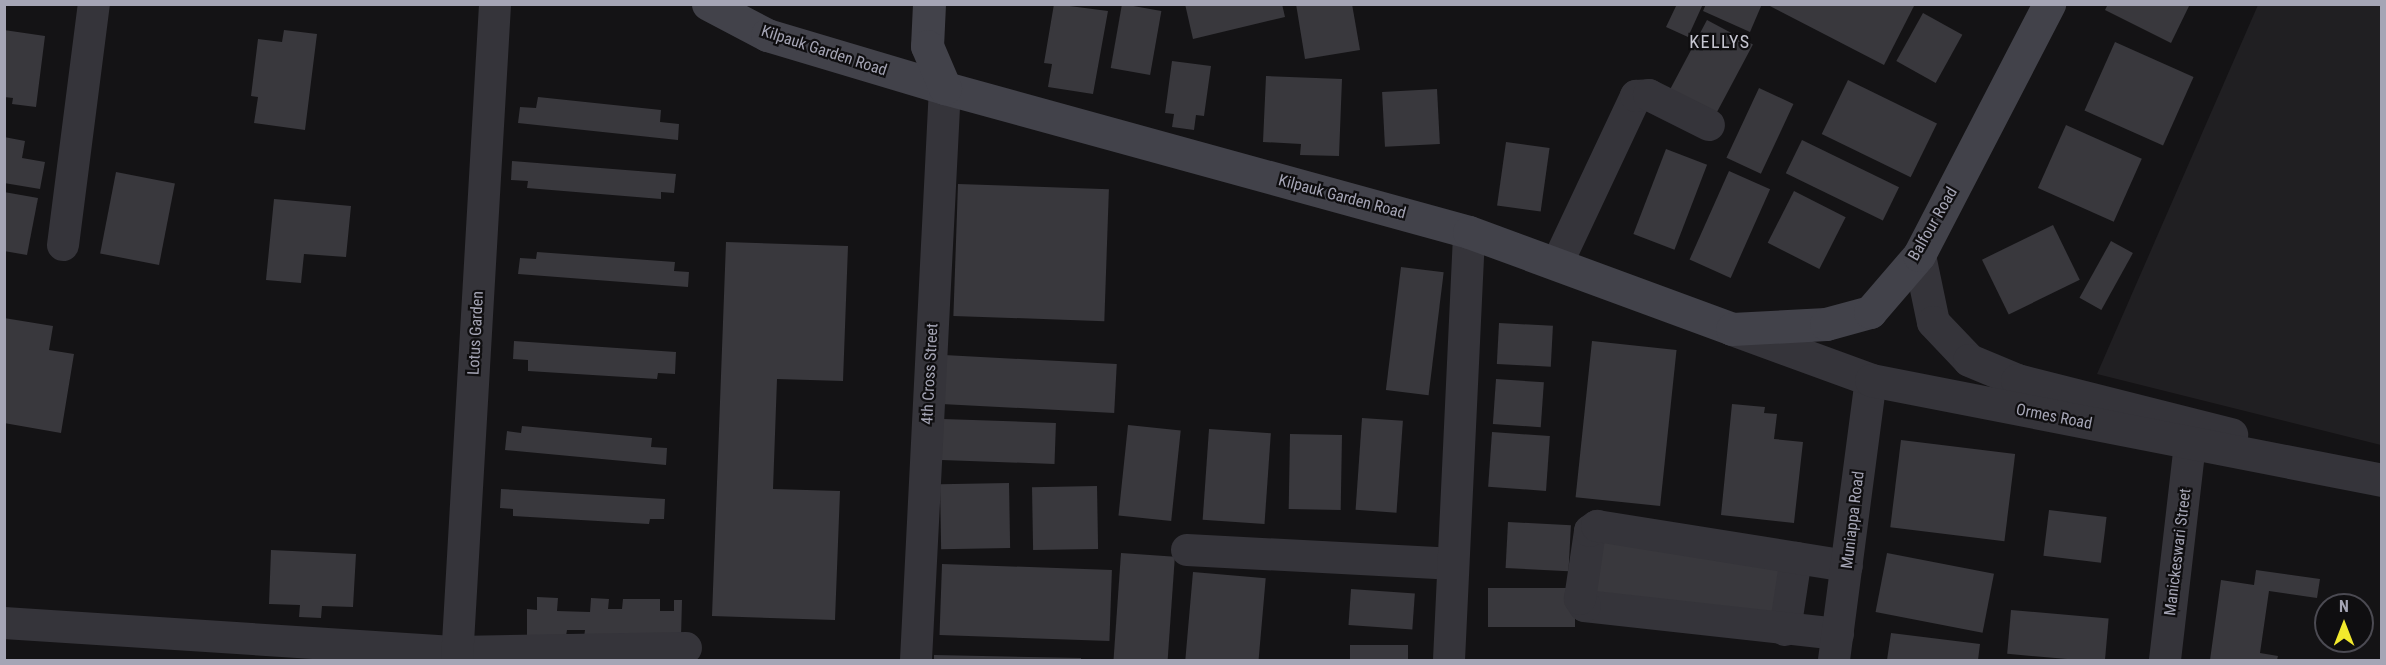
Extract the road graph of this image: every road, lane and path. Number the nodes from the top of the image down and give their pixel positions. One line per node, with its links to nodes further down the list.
1 (94, 4): 9 (street)
2 (495, 4): 25 (street, Lotus Garden)
3 (708, 4): 6 (main road, Kilpauk Garden Road)
4 (929, 4): 6 (main road)
5 (2049, 4): 10 (main road, Balfour Road)
6 (945, 88): 8 (main road, Kilpauk Garden Road); 26 (street, 4th Cross Street)
7 (1709, 125): 11 (street)
8 (1469, 231): 11 (main road, Kilpauk Garden Road); 18 (street)
9 (63, 244)
10 (1920, 255): 12 (main road, Balfour Road); 15 (street, Ormes Road)
11 (1557, 264): 12 (main road, Kilpauk Garden Road)
12 (1732, 329): 13 (street, Ormes Road)
13 (1871, 380): 14 (street, Ormes Road); 19 (street, Muniappa Road)
14 (2190, 444): 15 (street, Ormes Road); 28 (street, Manickeswari Street)
15 (2382, 479)
16 (1187, 550): 18 (street)
17 (1796, 558): 19 (street); 21 (street); 21 (street)
18 (1451, 564): 27 (street)
19 (1847, 566): 22 (street, Muniappa Road)
20 (4, 623): 24 (street)
21 (1785, 630): 22 (street)
22 (1836, 647)
23 (686, 648): 25 (street)
24 (228, 649): 25 (street)
25 (457, 656)
26 (916, 660)
27 (1449, 660)
28 (2165, 660)

